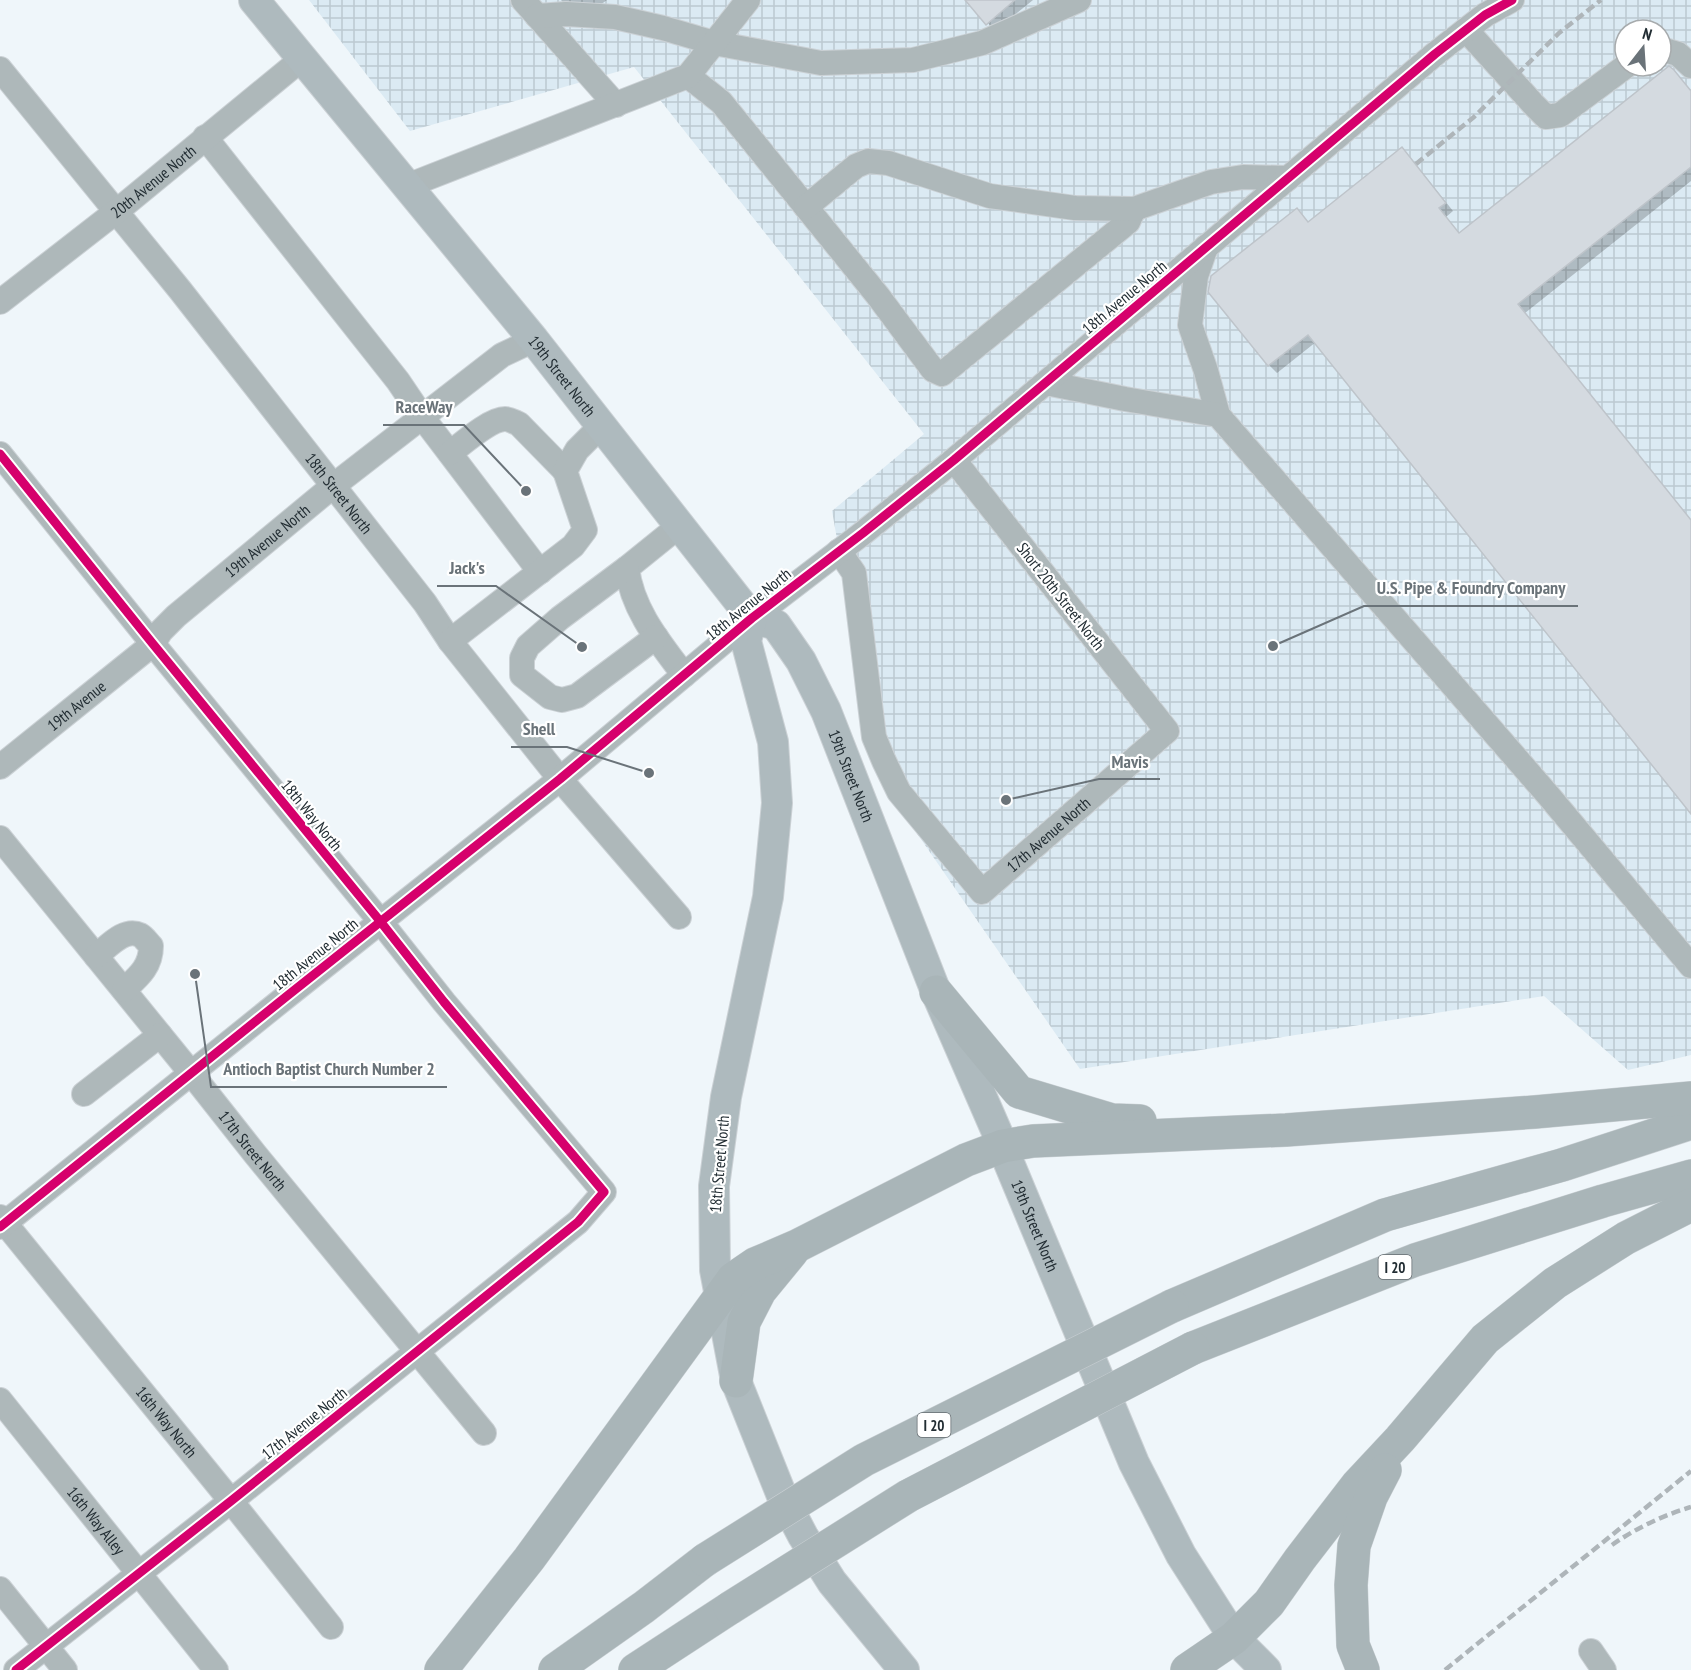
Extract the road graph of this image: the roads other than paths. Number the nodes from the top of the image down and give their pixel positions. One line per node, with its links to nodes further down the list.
1 (254, 0): 9 (main road, 19th Street North)
2 (748, 0): 7 (street)
3 (1079, 0): 7 (street)
4 (1512, 0): 6 (street, 18th Avenue North)
5 (530, 8): 7 (street); 14 (street)
6 (1466, 30): 13 (street); 16 (street, 18th Avenue North)
7 (714, 43): 12 (street)
8 (1673, 53): 10 (street)
9 (303, 58): 15 (street, 20th Avenue North); 17 (main road, 19th Street North)
10 (1691, 66)
11 (0, 69): 20 (street, 18th Street North)
12 (688, 76): 14 (street); 18 (street)
13 (1613, 76)
14 (616, 105): 17 (street)
15 (205, 137): 20 (street, 20th Avenue North); 26 (street)
16 (1288, 178): 19 (street); 21 (street, 18th Avenue North)
17 (407, 186): 23 (main road, 19th Street North)
18 (806, 207): 19 (street); 19 (street)
19 (1134, 209)
20 (117, 211): 22 (street, 20th Avenue North); 32 (street, 18th Street North)
21 (1206, 247): 24 (street, 18th Avenue North); 25 (street)
22 (0, 302)
23 (534, 340): 26 (street, 19th Avenue North); 27 (main road, 19th Street North)
24 (1046, 383): 25 (street); 30 (street, 18th Avenue North)
25 (1218, 415): 51 (street)
26 (423, 418): 28 (street); 32 (street, 19th Avenue North)
27 (601, 426): 31 (street); 33 (main road, 19th Street North)
28 (450, 453): 31 (street); 36 (street)
29 (0, 454): 40 (street, 18th Way North)
30 (954, 460): 34 (street, 18th Avenue North); 44 (street, Short 20th Street North)
31 (565, 471): 36 (street)
32 (333, 486): 39 (street, 18th Street North); 40 (street, 19th Avenue North)
33 (679, 526): 35 (street); 37 (main road, 19th Street North)
34 (839, 551): 37 (street, 18th Avenue North); 44 (street, 17th Avenue North)
35 (627, 568): 38 (street); 41 (street)
36 (540, 572): 39 (street)
37 (752, 618): 42 (street, 18th Avenue North); 53 (main road, 19th Street North); 66 (main road, 18th Street North)
38 (656, 637): 41 (street); 42 (street)
39 (450, 641): 43 (street, 18th Street North)
40 (153, 644): 45 (street, 19th Avenue); 49 (street, 18th Way North)
41 (522, 675): 43 (street)
42 (684, 675): 46 (street, 18th Avenue North)
43 (493, 695): 46 (street, 18th Street North)
44 (1167, 731)
45 (0, 767)
46 (560, 779): 48 (street, 18th Street North); 49 (street, 18th Avenue North)
47 (0, 838): 50 (street, 17th Street North)
48 (679, 916)
49 (380, 921): 55 (street, 18th Avenue North); 62 (street, 18th Way North)
50 (96, 956): 52 (street, 17th Street North); 52 (street)
51 (1691, 966)
52 (124, 990): 54 (street, 17th Street North)
53 (936, 992): 59 (highway); 60 (main road, 19th Street North)
54 (160, 1035): 55 (street, 17th Street North); 56 (street)
55 (191, 1073): 64 (street, 18th Avenue North); 67 (street, 17th Street North)
56 (84, 1094)
57 (1691, 1098): 59 (highway)
58 (1691, 1123): 83 (highway, I 20, bridge)
59 (1286, 1130): 60 (highway)
60 (1003, 1146): 65 (highway); 76 (main road, 19th Street North)
61 (1691, 1176): 84 (highway, I 20, bridge)
62 (604, 1192): 67 (street, 17th Avenue North)
63 (1691, 1204): 71 (highway)
64 (2, 1222): 72 (street, 16th Way North)
65 (797, 1246): 66 (highway); 68 (highway)
66 (720, 1297): 68 (main road, 18th Street North); 82 (highway)
67 (418, 1352): 70 (street, 17th Street North); 72 (street, 17th Avenue North)
68 (736, 1381): 85 (main road, 18th Street North)
69 (0, 1400): 73 (street, 16th Way Alley)
70 (484, 1433)
71 (1400, 1439): 76 (highway); 78 (highway)
72 (231, 1501): 73 (street, 17th Avenue North); 75 (street, 16th Way North)
73 (138, 1573): 77 (street, 17th Avenue North); 81 (street, 16th Way Alley)
74 (0, 1589): 77 (street)
75 (331, 1628)
76 (1234, 1638): 86 (highway); 87 (main road, 19th Street North)
77 (45, 1646): 79 (street, 17th Avenue North); 80 (street)
78 (1358, 1658)
79 (16, 1670)
80 (64, 1670)
81 (216, 1670)
82 (441, 1670)
83 (555, 1670)
84 (635, 1670)
85 (904, 1670)
86 (1187, 1670)
87 (1266, 1670)

